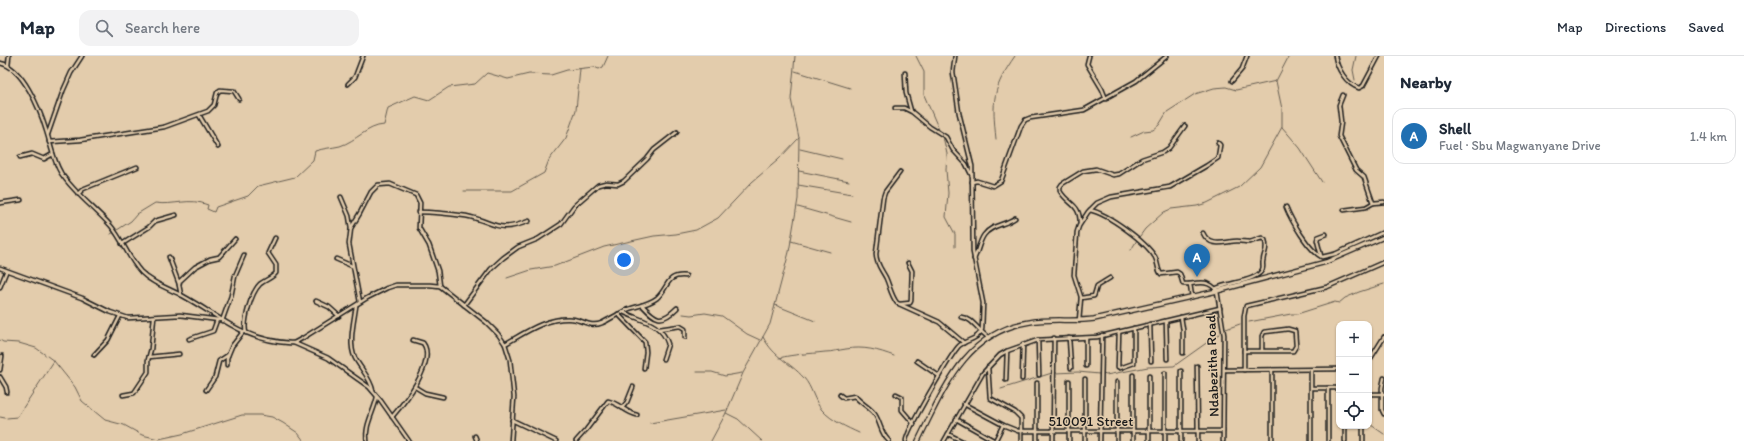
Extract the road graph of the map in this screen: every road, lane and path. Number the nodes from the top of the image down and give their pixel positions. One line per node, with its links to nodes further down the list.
1 (9, 56): 11 (street)
2 (82, 56): 23 (street)
3 (363, 56): 14 (street)
4 (955, 56): 31 (street)
5 (1089, 56): 16 (street)
6 (1167, 56): 16 (street)
7 (1247, 56): 13 (street)
8 (1335, 56): 9 (street)
9 (1379, 56)
10 (0, 63): 11 (street)
11 (8, 65): 23 (street)
12 (905, 73): 19 (street)
13 (1232, 81)
14 (348, 84)
15 (1343, 95): 38 (street)
16 (1106, 98): 32 (street)
17 (240, 100): 20 (street)
18 (895, 108): 19 (street)
19 (911, 111): 31 (street)
20 (199, 115): 24 (street); 26 (street)
21 (1185, 126): 46 (street)
22 (677, 132): 82 (street)
23 (48, 134): 24 (street)
24 (50, 142): 27 (street)
25 (1218, 143): 40 (street)
26 (218, 147)
27 (53, 154): 28 (street); 33 (street)
28 (20, 157)
29 (137, 167): 33 (street)
30 (900, 172): 80 (street)
31 (972, 176): 32 (street)
32 (972, 182): 61 (street)
33 (78, 194): 55 (street)
34 (341, 197): 47 (street)
35 (21, 200): 37 (street)
36 (1384, 202): 38 (street)
37 (0, 203)
38 (1373, 204): 41 (street)
39 (1286, 207): 59 (street)
40 (1090, 210): 46 (street); 71 (street)
41 (1344, 210)
42 (419, 212): 45 (street); 47 (street); 72 (street)
43 (176, 215): 55 (street)
44 (1015, 218): 61 (street)
45 (529, 221)
46 (1080, 223): 77 (street)
47 (351, 228): 64 (street)
48 (1384, 232): 54 (street)
49 (1203, 233): 69 (street)
50 (1326, 234): 59 (street)
51 (1384, 237): 56 (main road)
52 (235, 238): 70 (street)
53 (275, 238): 102 (street)
54 (1361, 241): 56 (street); 59 (street)
55 (122, 244): 75 (street)
56 (1364, 246): 69 (main road)
57 (244, 255): 94 (street)
58 (169, 257): 70 (street)
59 (1321, 257)
60 (336, 259): 64 (street)
61 (974, 260): 100 (street)
62 (1384, 262): 119 (street)
63 (908, 263): 80 (street)
64 (352, 266): 79 (street)
65 (0, 268): 66 (street)
66 (6, 272): 73 (street); 88 (street)
67 (686, 276): 83 (street)
68 (1110, 278): 77 (street)
69 (1251, 280): 74 (main road)
70 (179, 284): 75 (street)
71 (1190, 284): 74 (street); 76 (street)
72 (440, 286): 79 (street); 82 (street)
73 (0, 287)
74 (1216, 290): 76 (main road); 85 (street, Ndabezitha Road)
75 (181, 295): 94 (street)
76 (1192, 296): 95 (main road)
77 (1081, 298): 95 (street)
78 (316, 301): 89 (street)
79 (360, 302): 81 (street)
80 (899, 304): 114 (street)
81 (356, 305): 89 (street); 164 (street)
82 (464, 305): 115 (street)
83 (642, 305): 84 (street); 86 (street)
84 (677, 308)
85 (1220, 308): 92 (street); 139 (street, Ndabezitha Road)
86 (622, 312): 87 (street); 99 (street)
87 (618, 314): 115 (street); 135 (street)
88 (120, 316): 90 (street); 123 (street)
89 (339, 316): 113 (street)
90 (154, 317): 93 (street); 125 (street)
91 (961, 317): 100 (street)
92 (1181, 317): 96 (street); 120 (street)
93 (217, 320): 94 (street); 110 (street)
94 (222, 321): 102 (street)
95 (1079, 321): 105 (main road)
96 (1166, 321): 97 (street); 128 (street)
97 (1150, 324): 98 (street); 129 (street)
98 (1134, 328): 101 (street); 101 (street)
99 (659, 329): 104 (street); 127 (street)
100 (981, 332): 105 (street); 114 (street)
101 (1119, 332): 103 (street)
102 (244, 333): 113 (street); 122 (street)
103 (1102, 335): 109 (street); 188 (street)
104 (685, 337)
105 (988, 337): 206 (main road)
106 (1384, 337): 126 (street)
107 (1054, 338): 108 (street); 112 (street); 185 (street)
108 (1069, 338): 109 (street); 136 (street)
109 (1086, 338): 132 (street)
110 (189, 339)
111 (413, 340): 158 (street)
112 (1038, 340): 116 (street); 146 (street)
113 (294, 343): 164 (street)
114 (964, 343): 147 (street)
115 (505, 344): 178 (street)
116 (1023, 344): 118 (street); 151 (street)
117 (1262, 350): 117 (street); 119 (street)
118 (1006, 351): 134 (street); 153 (street)
119 (1244, 351): 140 (street)
120 (1183, 353)
121 (179, 354): 125 (street)
122 (228, 354): 131 (street); 162 (street)
123 (94, 355)
124 (2, 356): 137 (street)
125 (148, 357): 168 (street)
126 (1372, 357)
127 (663, 359)
128 (1167, 359)
129 (1151, 360)
130 (917, 361): 147 (street)
131 (226, 365)
132 (1086, 366)
133 (1197, 366): 194 (street)
134 (988, 367): 172 (street); 183 (street)
135 (644, 368)
136 (1071, 368)
137 (0, 370)
138 (1181, 370): 193 (street)
139 (1224, 370): 140 (street); 195 (street, Ndabezitha Road)
140 (1244, 370): 141 (street)
141 (1272, 370): 142 (street); 223 (street)
142 (1311, 370): 143 (street); 159 (street)
143 (1336, 370)
144 (1165, 373): 192 (street)
145 (1133, 374): 190 (street)
146 (1039, 375)
147 (939, 376): 179 (street)
148 (1149, 376): 191 (street)
149 (0, 377): 163 (street)
150 (1384, 378): 167 (street)
151 (1022, 379)
152 (1085, 379): 187 (street)
153 (1006, 380)
154 (1070, 381): 186 (street)
155 (1117, 382): 189 (street)
156 (1036, 383): 184 (street)
157 (633, 386): 173 (street)
158 (415, 387): 171 (street); 176 (street)
159 (1312, 388): 160 (street); 224 (street)
160 (1328, 388): 161 (street); 225 (street)
161 (1336, 388)
162 (206, 390)
163 (7, 392)
164 (373, 392): 170 (street)
165 (896, 394): 179 (street)
166 (1372, 394): 167 (street)
167 (1383, 394): 174 (street)
168 (123, 395)
169 (840, 395): 204 (street)
170 (377, 397): 176 (street); 198 (street)
171 (442, 397)
172 (964, 404): 177 (street); 180 (street, 510091 Street)
173 (622, 408): 175 (street); 203 (street)
174 (1384, 414)
175 (637, 415)
176 (392, 417): 199 (street)
177 (956, 419): 196 (street); 209 (street)
178 (512, 420): 201 (street); 202 (street)
179 (914, 424): 205 (street)
180 (1003, 425): 183 (street, 510091 Street); 209 (street)
181 (1345, 429): 226 (street)
182 (1363, 429): 227 (street)
183 (1021, 431): 184 (street, 510091 Street); 210 (street)
184 (1037, 431): 185 (street, 510091 Street); 211 (street)
185 (1053, 431): 186 (street, 510091 Street); 212 (street)
186 (1069, 431): 187 (street, 510091 Street); 213 (street)
187 (1085, 431): 188 (street, 510091 Street); 214 (street)
188 (1100, 431): 189 (street, 510091 Street); 215 (street)
189 (1117, 431): 190 (street, 510091 Street); 216 (street)
190 (1133, 431): 191 (street, 510091 Street); 217 (street)
191 (1149, 431): 192 (street, 510091 Street); 218 (street)
192 (1165, 431): 193 (street, 510091 Street); 219 (street)
193 (1181, 431): 194 (street, 510091 Street); 220 (street)
194 (1198, 431): 195 (street, 510091 Street); 221 (street)
195 (1223, 431): 222 (street, Ndabezitha Road)
196 (948, 434): 207 (street); 208 (street)
197 (476, 436): 200 (street)
198 (367, 441)
199 (409, 441)
200 (476, 441)
201 (511, 441)
202 (556, 441)
203 (576, 441)
204 (889, 441)
205 (905, 441)
206 (918, 441)
207 (944, 441)
208 (962, 441)
209 (995, 441)
210 (1021, 441)
211 (1037, 441)
212 (1053, 441)
213 (1069, 441)
214 (1085, 441)
215 (1100, 441)
216 (1117, 441)
217 (1133, 441)
218 (1149, 441)
219 (1165, 441)
220 (1181, 441)
221 (1198, 441)
222 (1223, 441)
223 (1272, 441)
224 (1311, 441)
225 (1328, 441)
226 (1345, 441)
227 (1363, 441)

